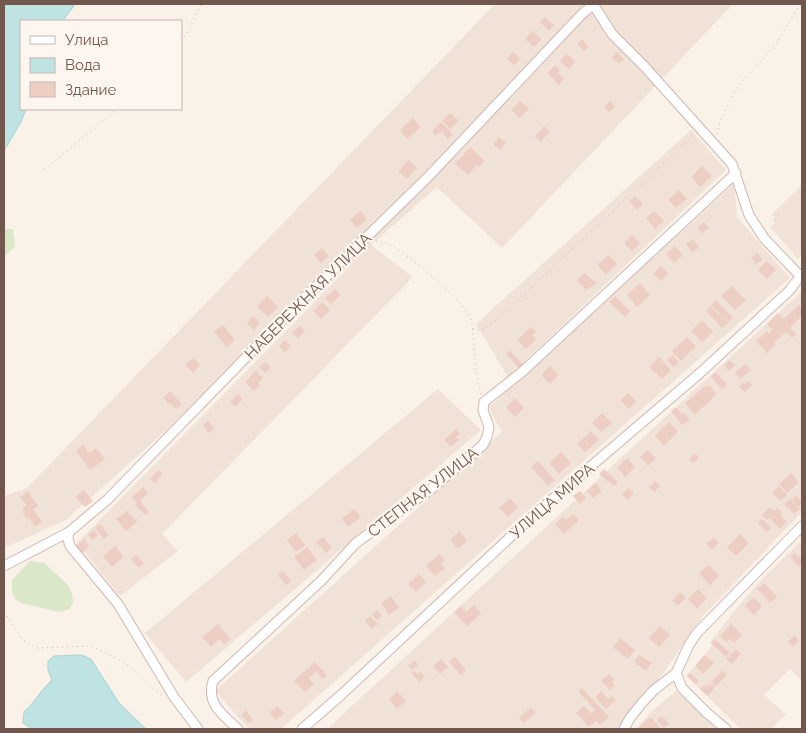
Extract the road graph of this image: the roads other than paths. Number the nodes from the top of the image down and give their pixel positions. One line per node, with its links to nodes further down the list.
1 (594, 4): 2 (street); 5 (street, НАБЕРЕЖНАЯ УЛИЦА)
2 (736, 173): 3 (street); 9 (street, СТЕПНАЯ УЛИЦА)
3 (802, 276): 10 (street, УЛИЦА МИРА)
4 (802, 526): 7 (street)
5 (69, 532): 6 (street, НАБЕРЕЖНАЯ УЛИЦА); 8 (street)
6 (4, 566)
7 (676, 673): 11 (street); 12 (street)
8 (198, 729)
9 (238, 729)
10 (302, 729)
11 (624, 729)
12 (726, 729)

